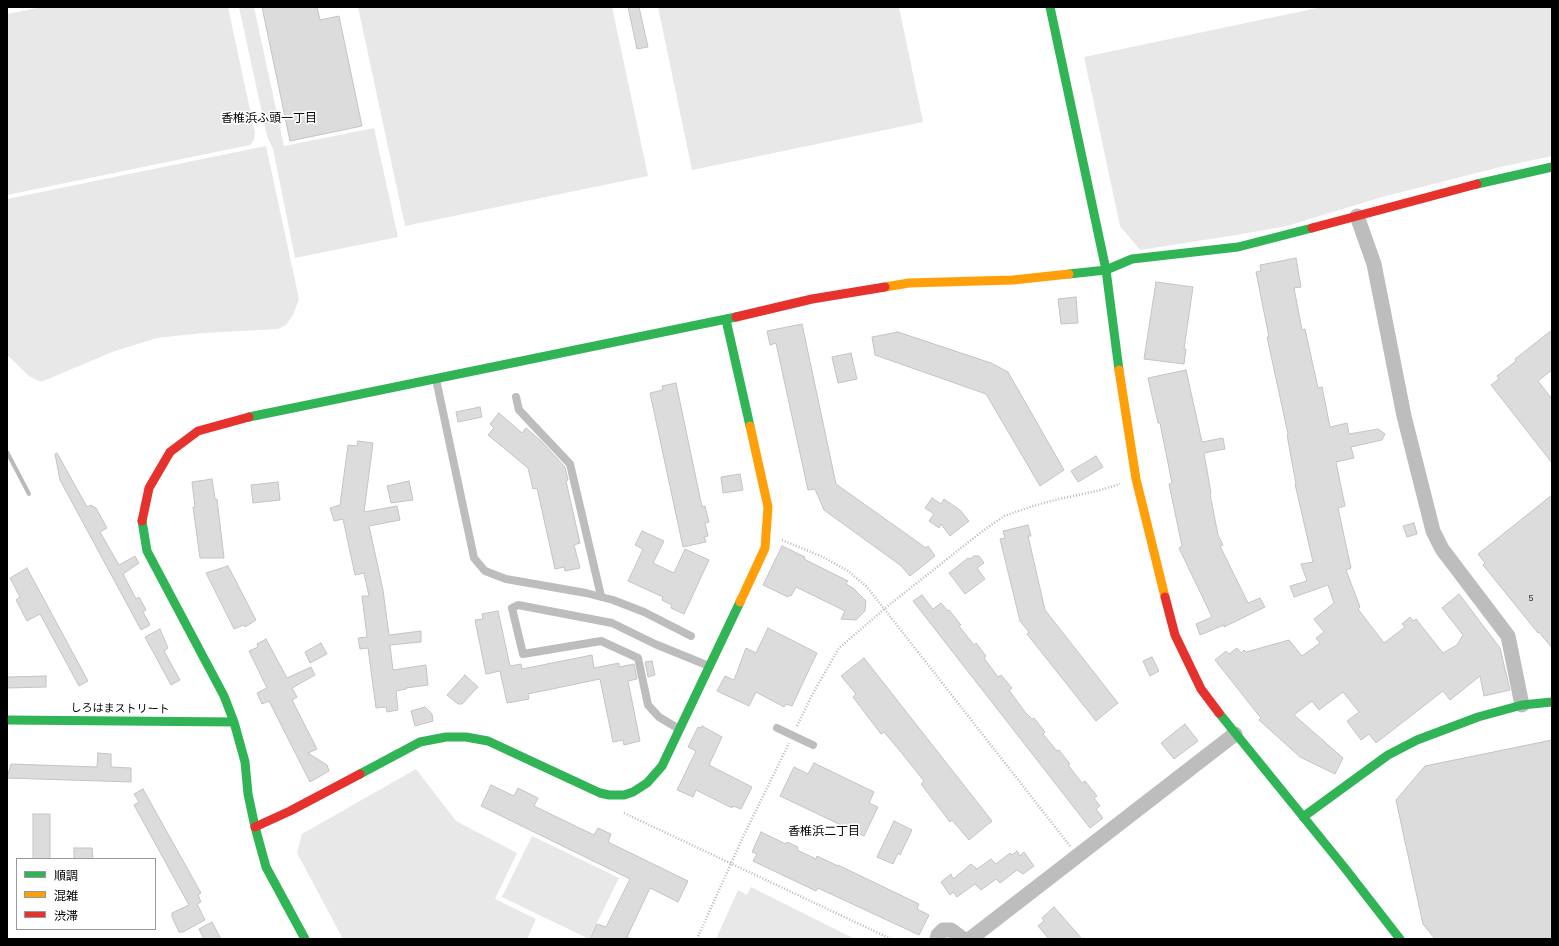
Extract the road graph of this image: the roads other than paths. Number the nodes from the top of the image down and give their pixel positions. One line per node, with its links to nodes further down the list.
1 (1050, 7): 4 (street)
2 (1552, 167): 3 (street)
3 (1357, 216): 4 (street); 12 (street)
4 (1106, 270): 5 (street); 17 (street)
5 (726, 320): 6 (street); 10 (street)
6 (436, 378): 8 (lane); 14 (street)
7 (516, 397): 8 (lane)
8 (601, 596): 9 (lane)
9 (691, 636)
10 (710, 667): 16 (street); 16 (lane)
11 (1552, 702): 12 (street)
12 (1522, 705): 19 (street)
13 (7, 720): 14 (street, しろはまストリート)
14 (234, 722): 20 (street)
15 (777, 728): 18 (lane)
16 (679, 729): 20 (street)
17 (1235, 734): 19 (street); 24 (street)
18 (813, 745)
19 (1303, 817): 25 (street)
20 (255, 827): 21 (street)
21 (305, 939)
22 (937, 939): 23 (street)
23 (963, 939)
24 (970, 939)
25 (1400, 939)

